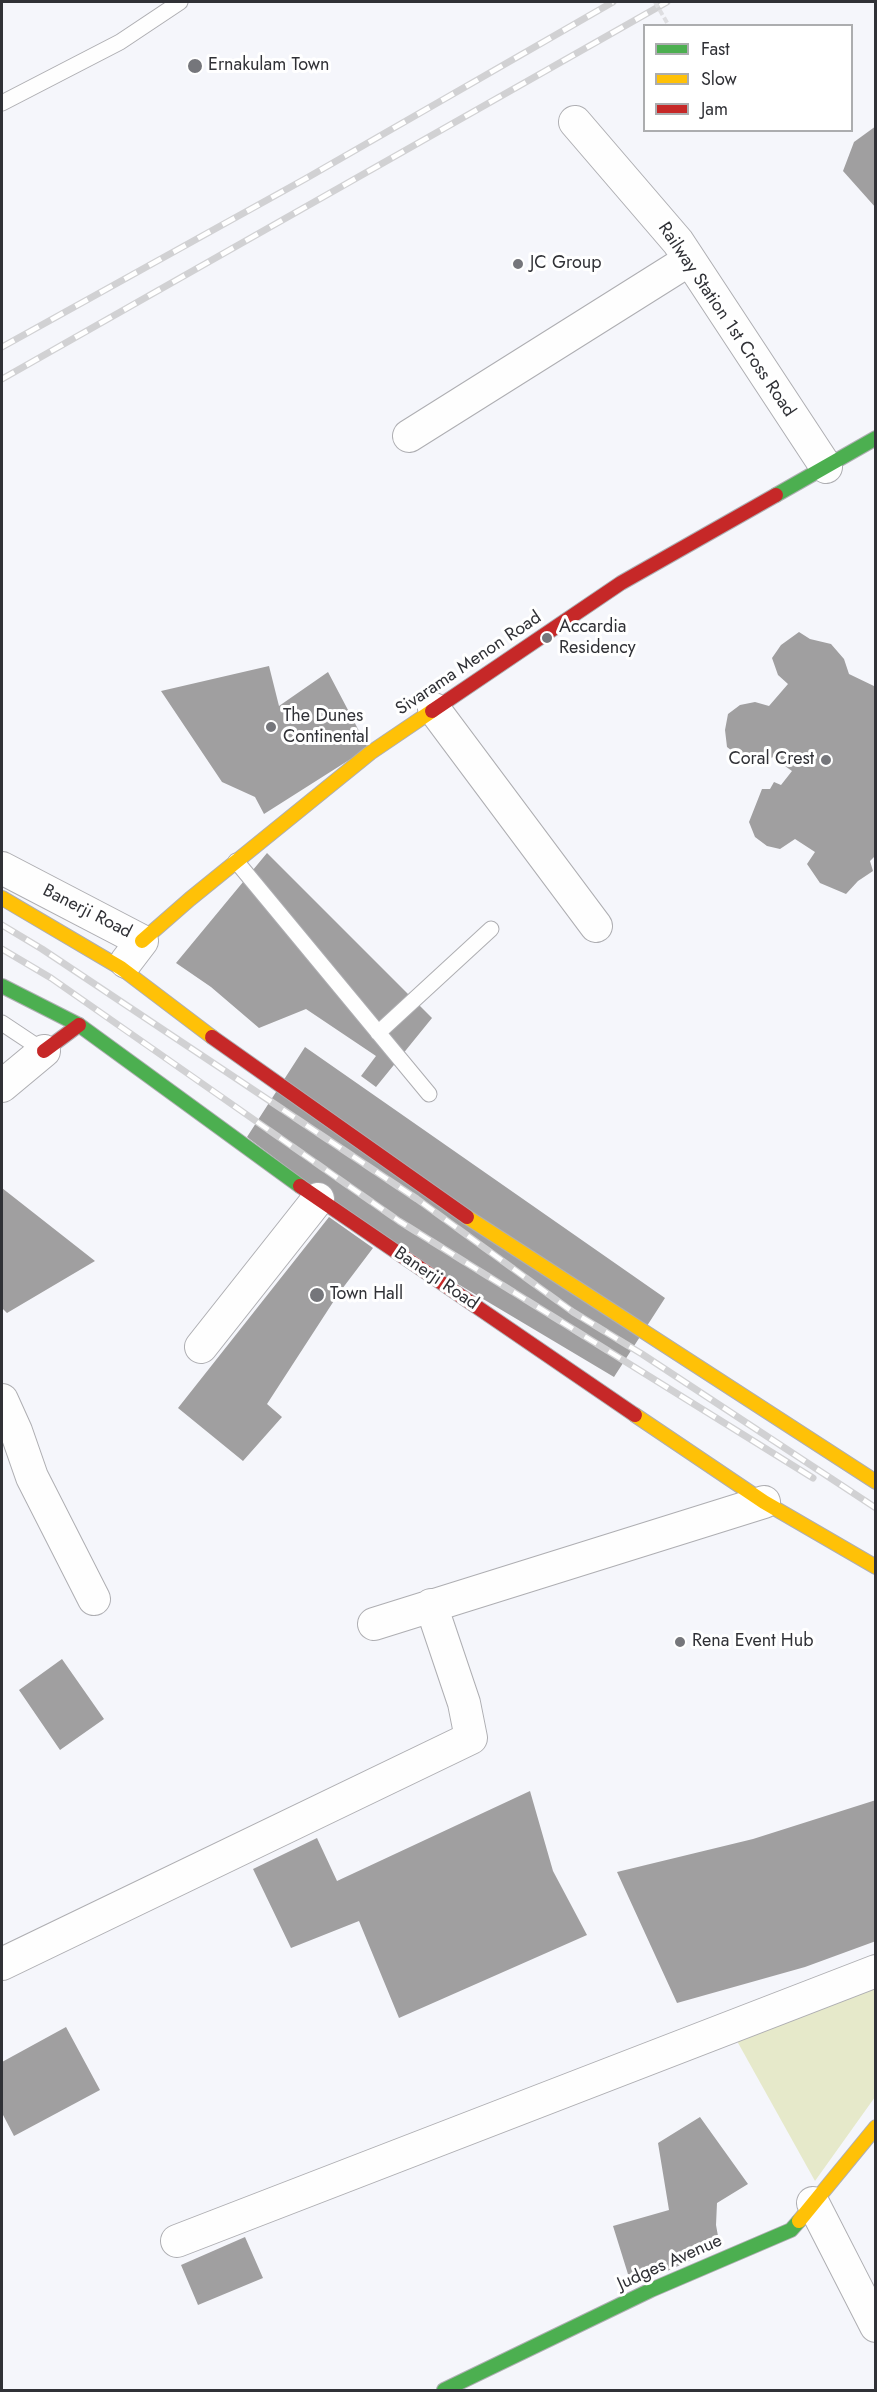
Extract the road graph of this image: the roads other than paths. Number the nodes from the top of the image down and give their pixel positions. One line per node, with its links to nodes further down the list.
1 (180, 2): 2 (lane)
2 (2, 103)
3 (575, 122): 4 (street, Railway Station 1st Cross Road)
4 (689, 260): 5 (street); 7 (street, Railway Station 1st Cross Road)
5 (409, 436)
6 (873, 444): 7 (main road, Sivarama Menon Road)
7 (826, 467): 8 (main road, Sivarama Menon Road)
8 (434, 709): 9 (main road, Sivarama Menon Road); 12 (street)
9 (236, 861): 14 (main road, Sivarama Menon Road); 19 (lane)
10 (2, 868): 14 (street, Banerji Road)
11 (2, 898): 15 (main road, Banerji Road)
12 (596, 926)
13 (491, 929): 19 (lane)
14 (142, 941): 15 (street, Banerji Road)
15 (121, 968): 26 (main road, Banerji Road)
16 (2, 986): 18 (main road, Banerji Road)
17 (2, 1023): 20 (lane)
18 (79, 1025): 20 (main road); 23 (main road, Banerji Road)
19 (378, 1033): 22 (lane)
20 (44, 1051): 21 (street)
21 (2, 1086)
22 (429, 1094)
23 (318, 1199): 24 (street); 27 (main road, Banerji Road)
24 (201, 1347)
25 (2, 1400): 29 (street)
26 (876, 1482)
27 (764, 1502): 28 (main road, Banerji Road); 30 (street)
28 (876, 1567)
29 (94, 1599)
30 (431, 1605): 31 (street); 32 (street)
31 (374, 1624)
32 (2, 1964)
33 (876, 1971): 36 (street)
34 (876, 2127): 35 (main road, Judges Avenue)
35 (813, 2203): 37 (street); 38 (main road, Judges Avenue)
36 (177, 2241)
37 (876, 2326)
38 (497, 2365): 39 (main road); 40 (main road, Judges Avenue)
39 (497, 2382)
40 (444, 2391)

